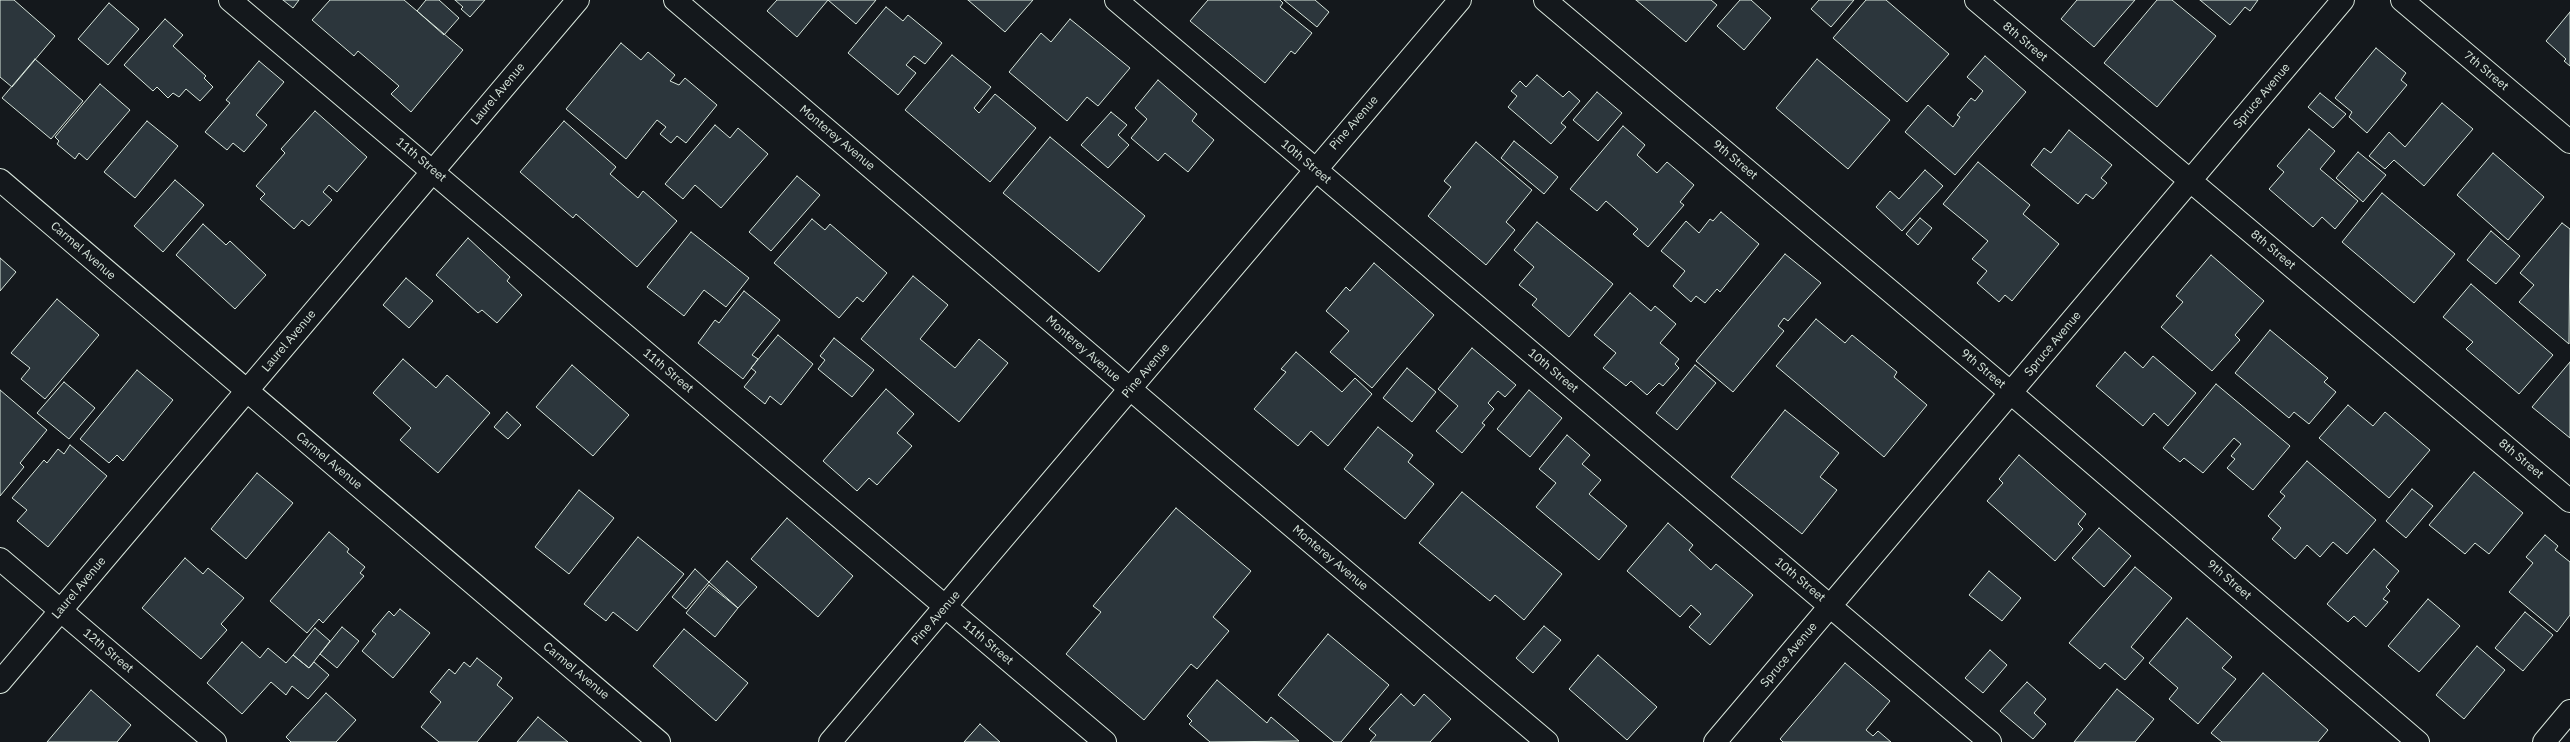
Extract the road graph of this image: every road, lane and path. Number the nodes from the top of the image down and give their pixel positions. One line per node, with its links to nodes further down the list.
1 (230, 0): 12 (street, 11th Street)
2 (578, 0): 12 (street, Laurel Avenue)
3 (675, 0): 15 (street, Monterey Avenue)
4 (1116, 0): 11 (street, 10th Street)
5 (1460, 0): 11 (street, Pine Avenue)
6 (1545, 0): 17 (street, 9th Street)
7 (1976, 0): 14 (street, 8th Street)
8 (2343, 0): 14 (street, Spruce Avenue)
9 (2402, 0): 10 (street, 7th Street)
10 (2570, 142)
11 (1315, 169): 15 (street, Pine Avenue); 20 (street, 10th Street)
12 (434, 171): 16 (street, Laurel Avenue); 21 (street, 11th Street)
13 (0, 180): 16 (street, Carmel Avenue)
14 (2191, 180): 17 (street, Spruce Avenue); 18 (street, 8th Street)
15 (1131, 390): 21 (street, Pine Avenue); 29 (street, Monterey Avenue)
16 (246, 391): 22 (street, Laurel Avenue); 26 (street, Carmel Avenue)
17 (2011, 393): 20 (street, Spruce Avenue); 32 (street, 9th Street)
18 (2570, 501)
19 (0, 559): 22 (street, 12th Street)
20 (1830, 606): 30 (street, Spruce Avenue); 31 (street, 10th Street)
21 (946, 607): 27 (street, Pine Avenue); 28 (street, 11th Street)
22 (61, 610): 23 (street, Laurel Avenue); 25 (street, 12th Street)
23 (0, 682)
24 (2570, 711): 33 (street)
25 (215, 742)
26 (659, 742)
27 (830, 742)
28 (1105, 742)
29 (1547, 742)
30 (1715, 742)
31 (1990, 742)
32 (2418, 742)
33 (2544, 742)

